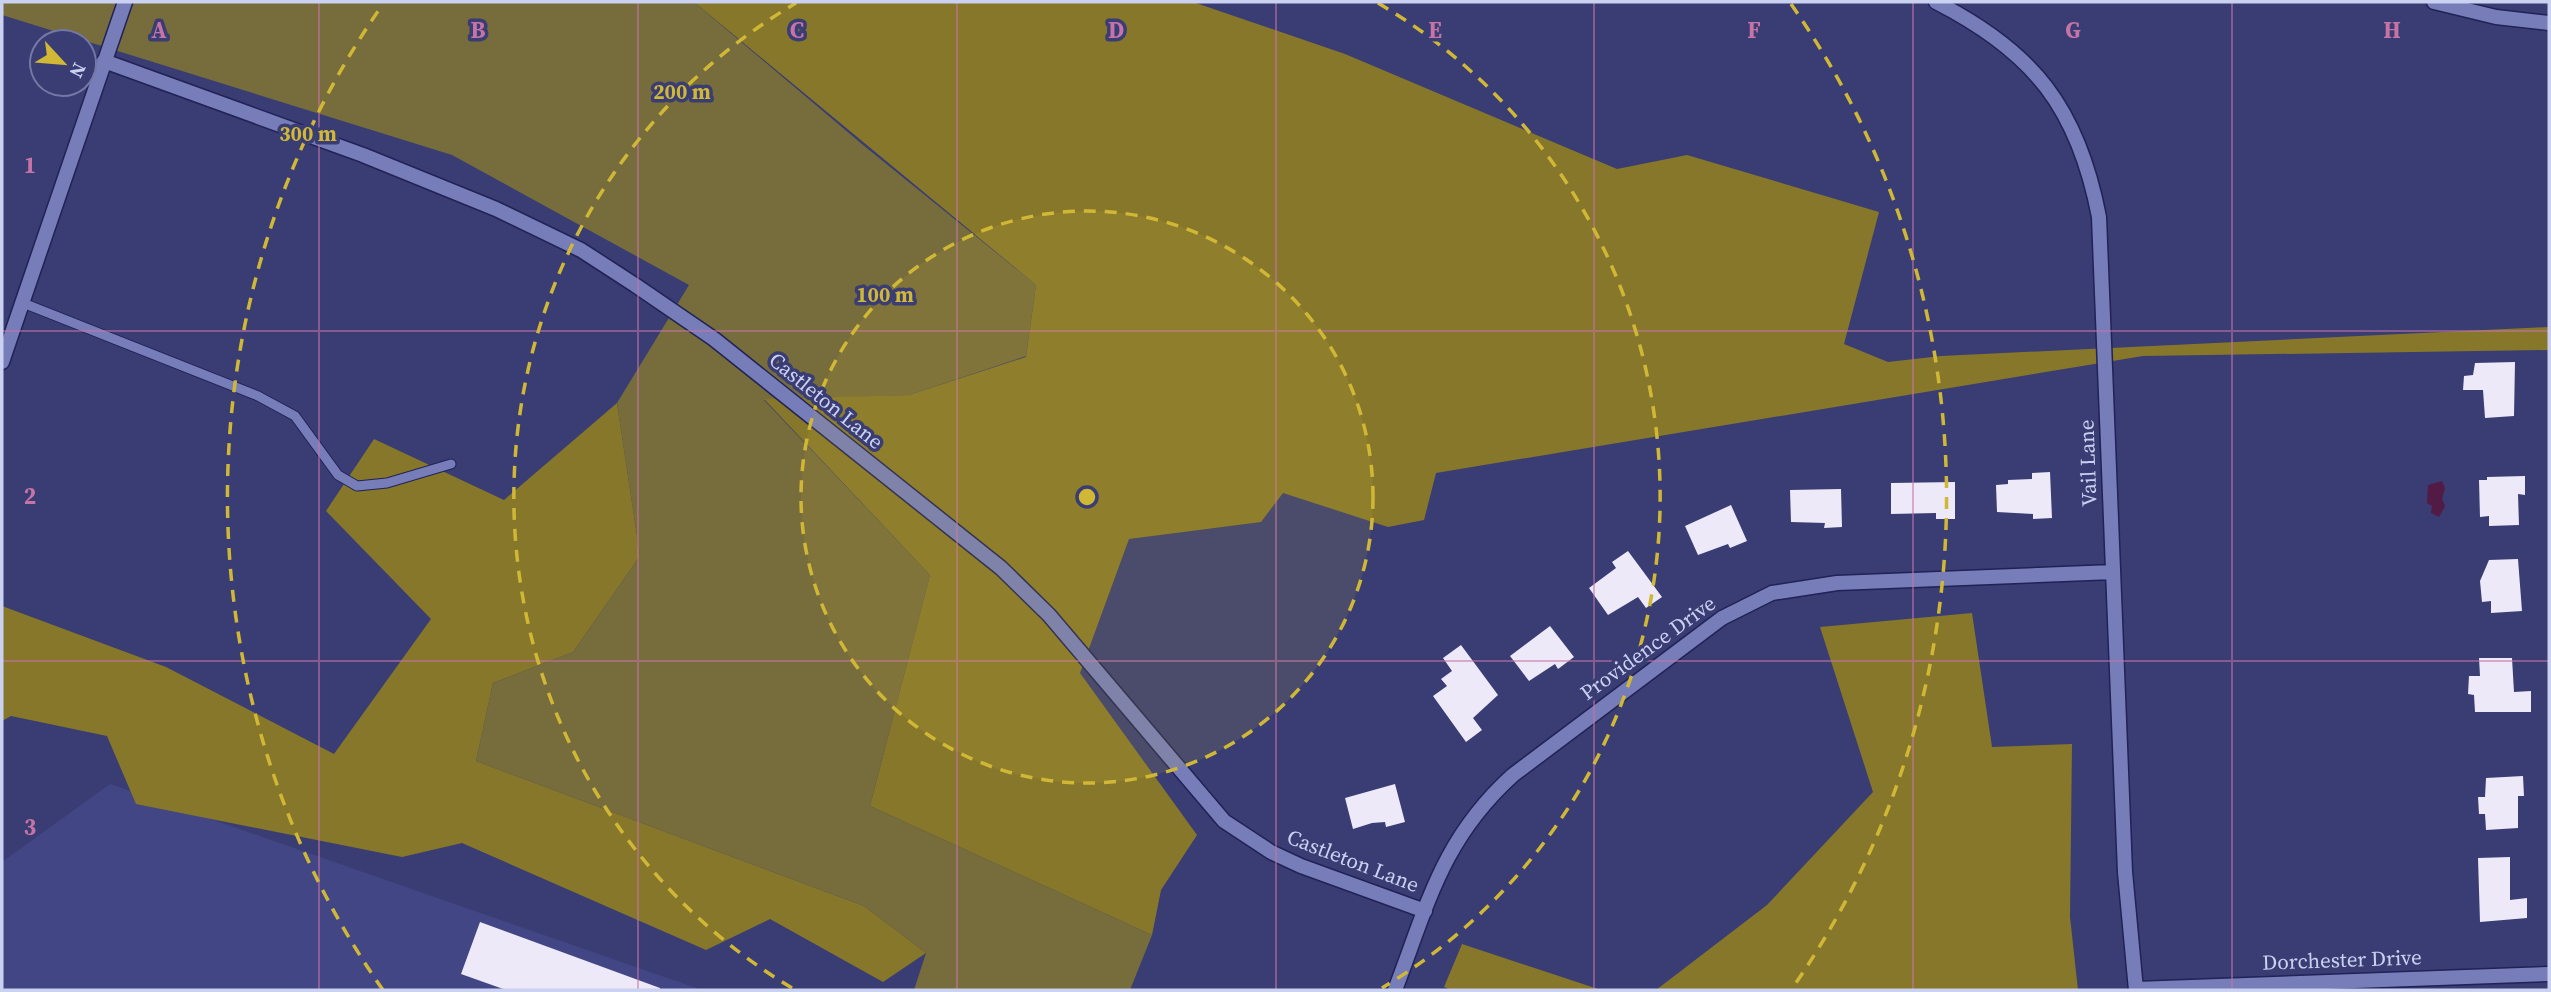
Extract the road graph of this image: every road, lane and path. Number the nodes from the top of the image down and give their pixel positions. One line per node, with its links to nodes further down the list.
1 (125, 2): 5 (street)
2 (1936, 2): 9 (street, Vail Lane)
3 (2434, 2): 4 (street)
4 (2549, 23)
5 (104, 61): 6 (street); 10 (street, Castleton Lane)
6 (23, 303): 7 (street); 8 (lane)
7 (2, 362)
8 (451, 464)
9 (2113, 572): 10 (street, Providence Drive); 13 (street, Vail Lane)
10 (1425, 911): 12 (street, Providence Drive)
11 (2549, 974): 13 (street, Dorchester Drive)
12 (1395, 990)
13 (2136, 990)

